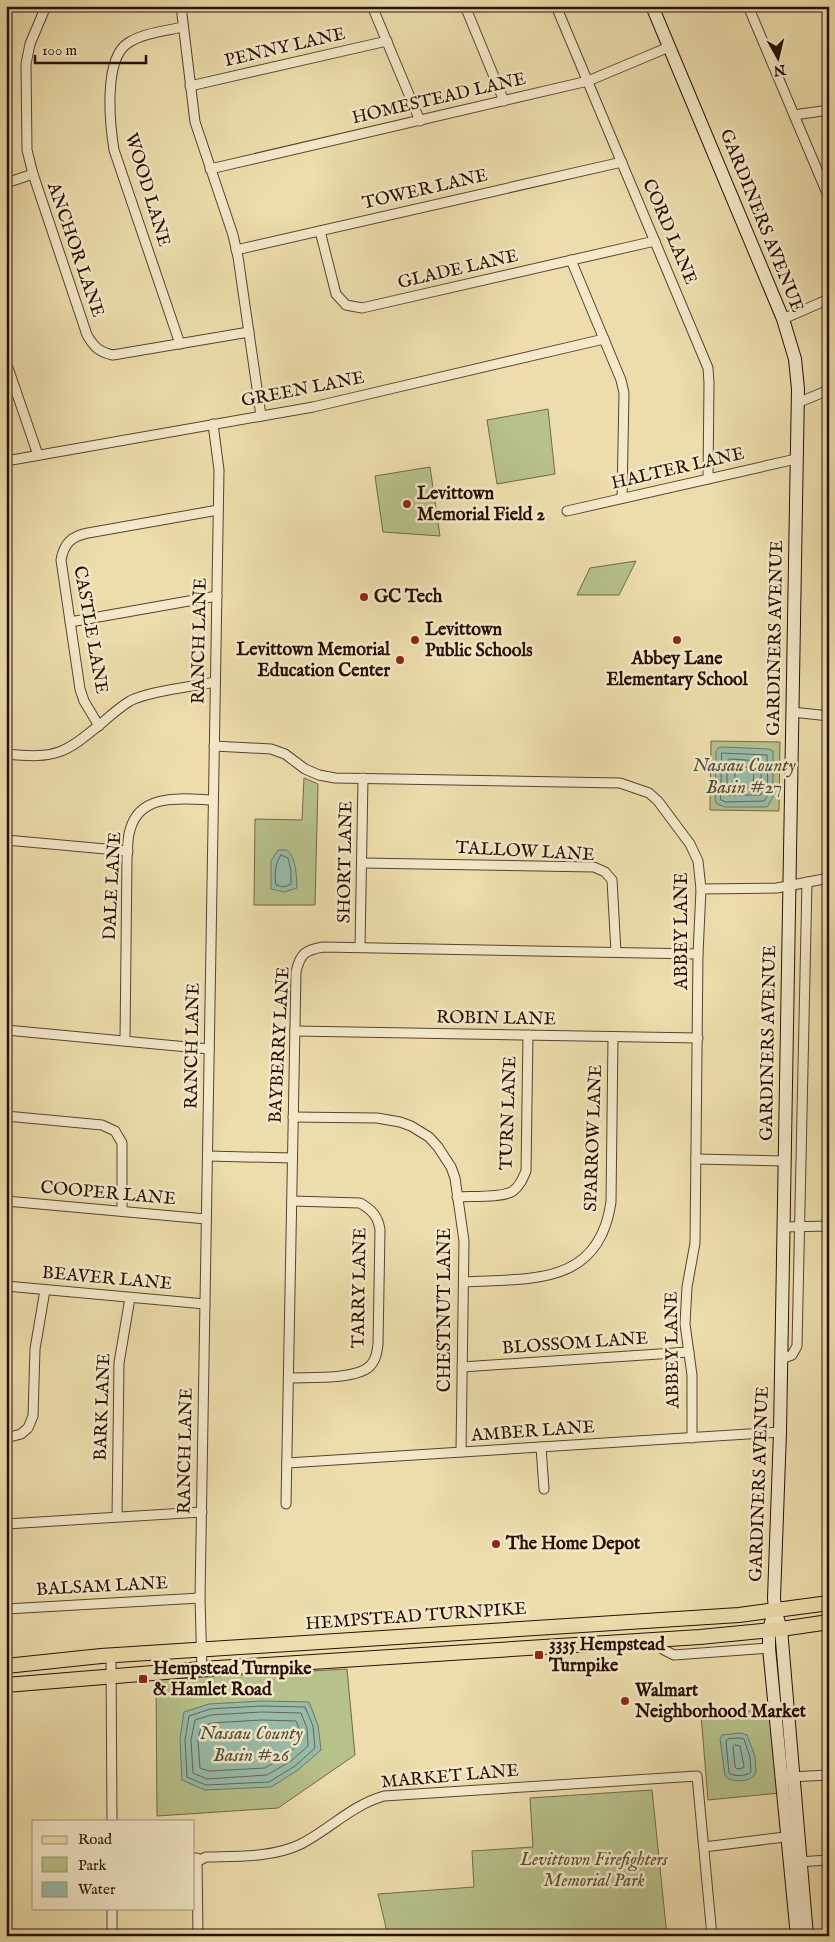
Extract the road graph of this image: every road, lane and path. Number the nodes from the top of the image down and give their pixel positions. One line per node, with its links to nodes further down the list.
1 (46, 6): 19 (street, ANCHOR LANE)
2 (181, 6): 8 (street)
3 (372, 6): 9 (street)
4 (464, 6): 13 (street)
5 (556, 6): 11 (street, CORD LANE)
6 (652, 6): 10 (main road, GARDINERS AVENUE)
7 (748, 6): 15 (street)
8 (183, 27): 12 (street); 30 (street, WOOD LANE)
9 (387, 41): 12 (street, PENNY LANE); 16 (street)
10 (669, 46): 11 (street, HOMESTEAD LANE); 27 (main road, GARDINERS AVENUE)
11 (588, 81): 13 (street, HOMESTEAD LANE); 17 (street, CORD LANE)
12 (190, 86): 18 (street)
13 (504, 101): 16 (street, HOMESTEAD LANE)
14 (829, 110): 15 (street)
15 (794, 114): 21 (street)
16 (420, 121): 18 (street, HOMESTEAD LANE)
17 (622, 162): 22 (street, TOWER LANE); 23 (street, CORD LANE)
18 (210, 169): 24 (street)
19 (33, 174): 20 (street); 30 (street, ANCHOR LANE)
20 (6, 183)
21 (828, 197)
22 (320, 231): 24 (street, TOWER LANE); 25 (street, GLADE LANE)
23 (655, 241): 25 (street, GLADE LANE); 39 (street, CORD LANE)
24 (236, 250): 28 (street)
25 (572, 260): 29 (street)
26 (829, 299): 27 (street)
27 (783, 319): 33 (main road, GARDINERS AVENUE)
28 (249, 332): 30 (street, ANCHOR LANE); 34 (street)
29 (604, 340): 34 (street, GREEN LANE); 40 (street)
30 (180, 344)
31 (6, 362): 36 (street)
32 (829, 390): 33 (street)
33 (797, 403): 37 (main road, GARDINERS AVENUE)
34 (262, 416): 35 (street, GREEN LANE)
35 (213, 424): 36 (street, GREEN LANE); 41 (street, RANCH LANE)
36 (38, 455): 38 (street, GREEN LANE)
37 (796, 458): 39 (street, HALTER LANE); 46 (main road, GARDINERS AVENUE)
38 (6, 461)
39 (708, 479): 40 (street, HALTER LANE)
40 (622, 498): 42 (street, HALTER LANE)
41 (218, 510): 43 (street, RANCH LANE); 44 (street, CASTLE LANE)
42 (566, 511)
43 (217, 596): 44 (street); 45 (street, RANCH LANE)
44 (70, 622): 48 (street, CASTLE LANE)
45 (215, 682): 48 (street); 49 (street, RANCH LANE)
46 (792, 712): 47 (street); 58 (main road, GARDINERS AVENUE)
47 (829, 716)
48 (99, 726): 50 (street)
49 (214, 746): 51 (street, ABBEY LANE); 52 (street, RANCH LANE)
50 (6, 754)
51 (363, 778): 55 (street, SHORT LANE); 59 (street, ABBEY LANE)
52 (213, 800): 54 (street, DALE LANE); 69 (street, RANCH LANE)
53 (6, 840): 54 (street)
54 (128, 851): 68 (street, DALE LANE)
55 (362, 863): 60 (street, SHORT LANE); 61 (street, TALLOW LANE)
56 (829, 878): 57 (street)
57 (807, 882): 58 (street); 83 (street, GARDINERS AVENUE)
58 (789, 885): 59 (street); 75 (main road, GARDINERS AVENUE)
59 (701, 889): 62 (street, ABBEY LANE)
60 (360, 948): 61 (street, BAYBERRY LANE); 64 (street, BAYBERRY LANE)
61 (616, 952): 62 (street, BAYBERRY LANE)
62 (698, 954): 67 (street, ABBEY LANE)
63 (6, 1030): 68 (street)
64 (294, 1032): 65 (street, ROBIN LANE); 71 (street, BAYBERRY LANE)
65 (528, 1036): 66 (street, ROBIN LANE); 76 (street, TURN LANE)
66 (613, 1037): 67 (street, ROBIN LANE); 84 (street, SPARROW LANE)
67 (698, 1038): 74 (street, ABBEY LANE)
68 (125, 1041): 69 (street)
69 (209, 1049): 72 (street, RANCH LANE)
70 (6, 1116): 79 (street)
71 (293, 1116): 73 (street, BAYBERRY LANE); 76 (street, CHESTNUT LANE)
72 (208, 1156): 73 (street); 80 (street, RANCH LANE)
73 (292, 1158): 78 (street, BAYBERRY LANE)
74 (696, 1160): 75 (street); 89 (street, ABBEY LANE)
75 (784, 1161): 82 (main road, GARDINERS AVENUE)
76 (457, 1197): 84 (street, CHESTNUT LANE)
77 (6, 1201): 79 (street, COOPER LANE)
78 (292, 1201): 92 (street, BAYBERRY LANE); 92 (street, TARRY LANE)
79 (122, 1212): 80 (street, COOPER LANE)
80 (206, 1220): 88 (street, RANCH LANE)
81 (829, 1226): 83 (street)
82 (784, 1227): 83 (street); 90 (main road, GARDINERS AVENUE)
83 (800, 1227): 90 (street, GARDINERS AVENUE)
84 (464, 1282): 91 (street, CHESTNUT LANE)
85 (6, 1286): 86 (street, BEAVER LANE)
86 (45, 1290): 87 (street, BEAVER LANE); 94 (street)
87 (130, 1298): 88 (street, BEAVER LANE); 102 (street, BARK LANE)
88 (205, 1304): 101 (street, RANCH LANE)
89 (689, 1352): 91 (street, BLOSSOM LANE); 95 (street, ABBEY LANE)
90 (781, 1359): 93 (main road, GARDINERS AVENUE)
91 (462, 1367): 97 (street, CHESTNUT LANE)
92 (289, 1378): 98 (street, BAYBERRY LANE)
93 (780, 1432): 95 (street, AMBER LANE); 107 (main road, GARDINERS AVENUE)
94 (6, 1438)
95 (692, 1438): 96 (street, AMBER LANE)
96 (542, 1447): 97 (street, AMBER LANE); 99 (street)
97 (461, 1452): 98 (street, AMBER LANE)
98 (287, 1463): 100 (street, BAYBERRY LANE)
99 (544, 1489)
100 (286, 1504)
101 (202, 1512): 102 (street); 104 (street, RANCH LANE)
102 (116, 1517): 103 (street)
103 (6, 1524)
104 (200, 1598): 106 (street, BALSAM LANE); 112 (street, RANCH LANE)
105 (829, 1603): 107 (main road, HEMPSTEAD TURNPIKE)
106 (6, 1609)
107 (775, 1610): 109 (main road, GARDINERS AVENUE); 112 (main road, HEMPSTEAD TURNPIKE)
108 (829, 1622): 109 (main road)
109 (775, 1630): 110 (main road); 111 (main road); 119 (main road)
110 (655, 1640): 111 (street); 115 (main road)
111 (769, 1648): 119 (main road)
112 (201, 1650): 113 (main road, HEMPSTEAD TURNPIKE); 115 (street, RANCH LANE)
113 (110, 1656): 114 (main road, HEMPSTEAD TURNPIKE); 116 (street)
114 (6, 1666)
115 (202, 1669): 116 (main road)
116 (111, 1676): 117 (main road); 120 (street)
117 (6, 1685)
118 (829, 1775): 119 (street)
119 (788, 1777): 121 (main road)
120 (112, 1820)
121 (793, 1836): 122 (street); 125 (main road)
122 (704, 1846): 123 (street, MARKET LANE); 129 (street)
123 (196, 1858): 128 (street)
124 (829, 1860): 125 (street)
125 (795, 1863): 130 (main road); 131 (main road)
126 (112, 1910): 127 (street)
127 (112, 1936)
128 (198, 1936)
129 (712, 1936)
130 (797, 1936)
131 (807, 1936)

